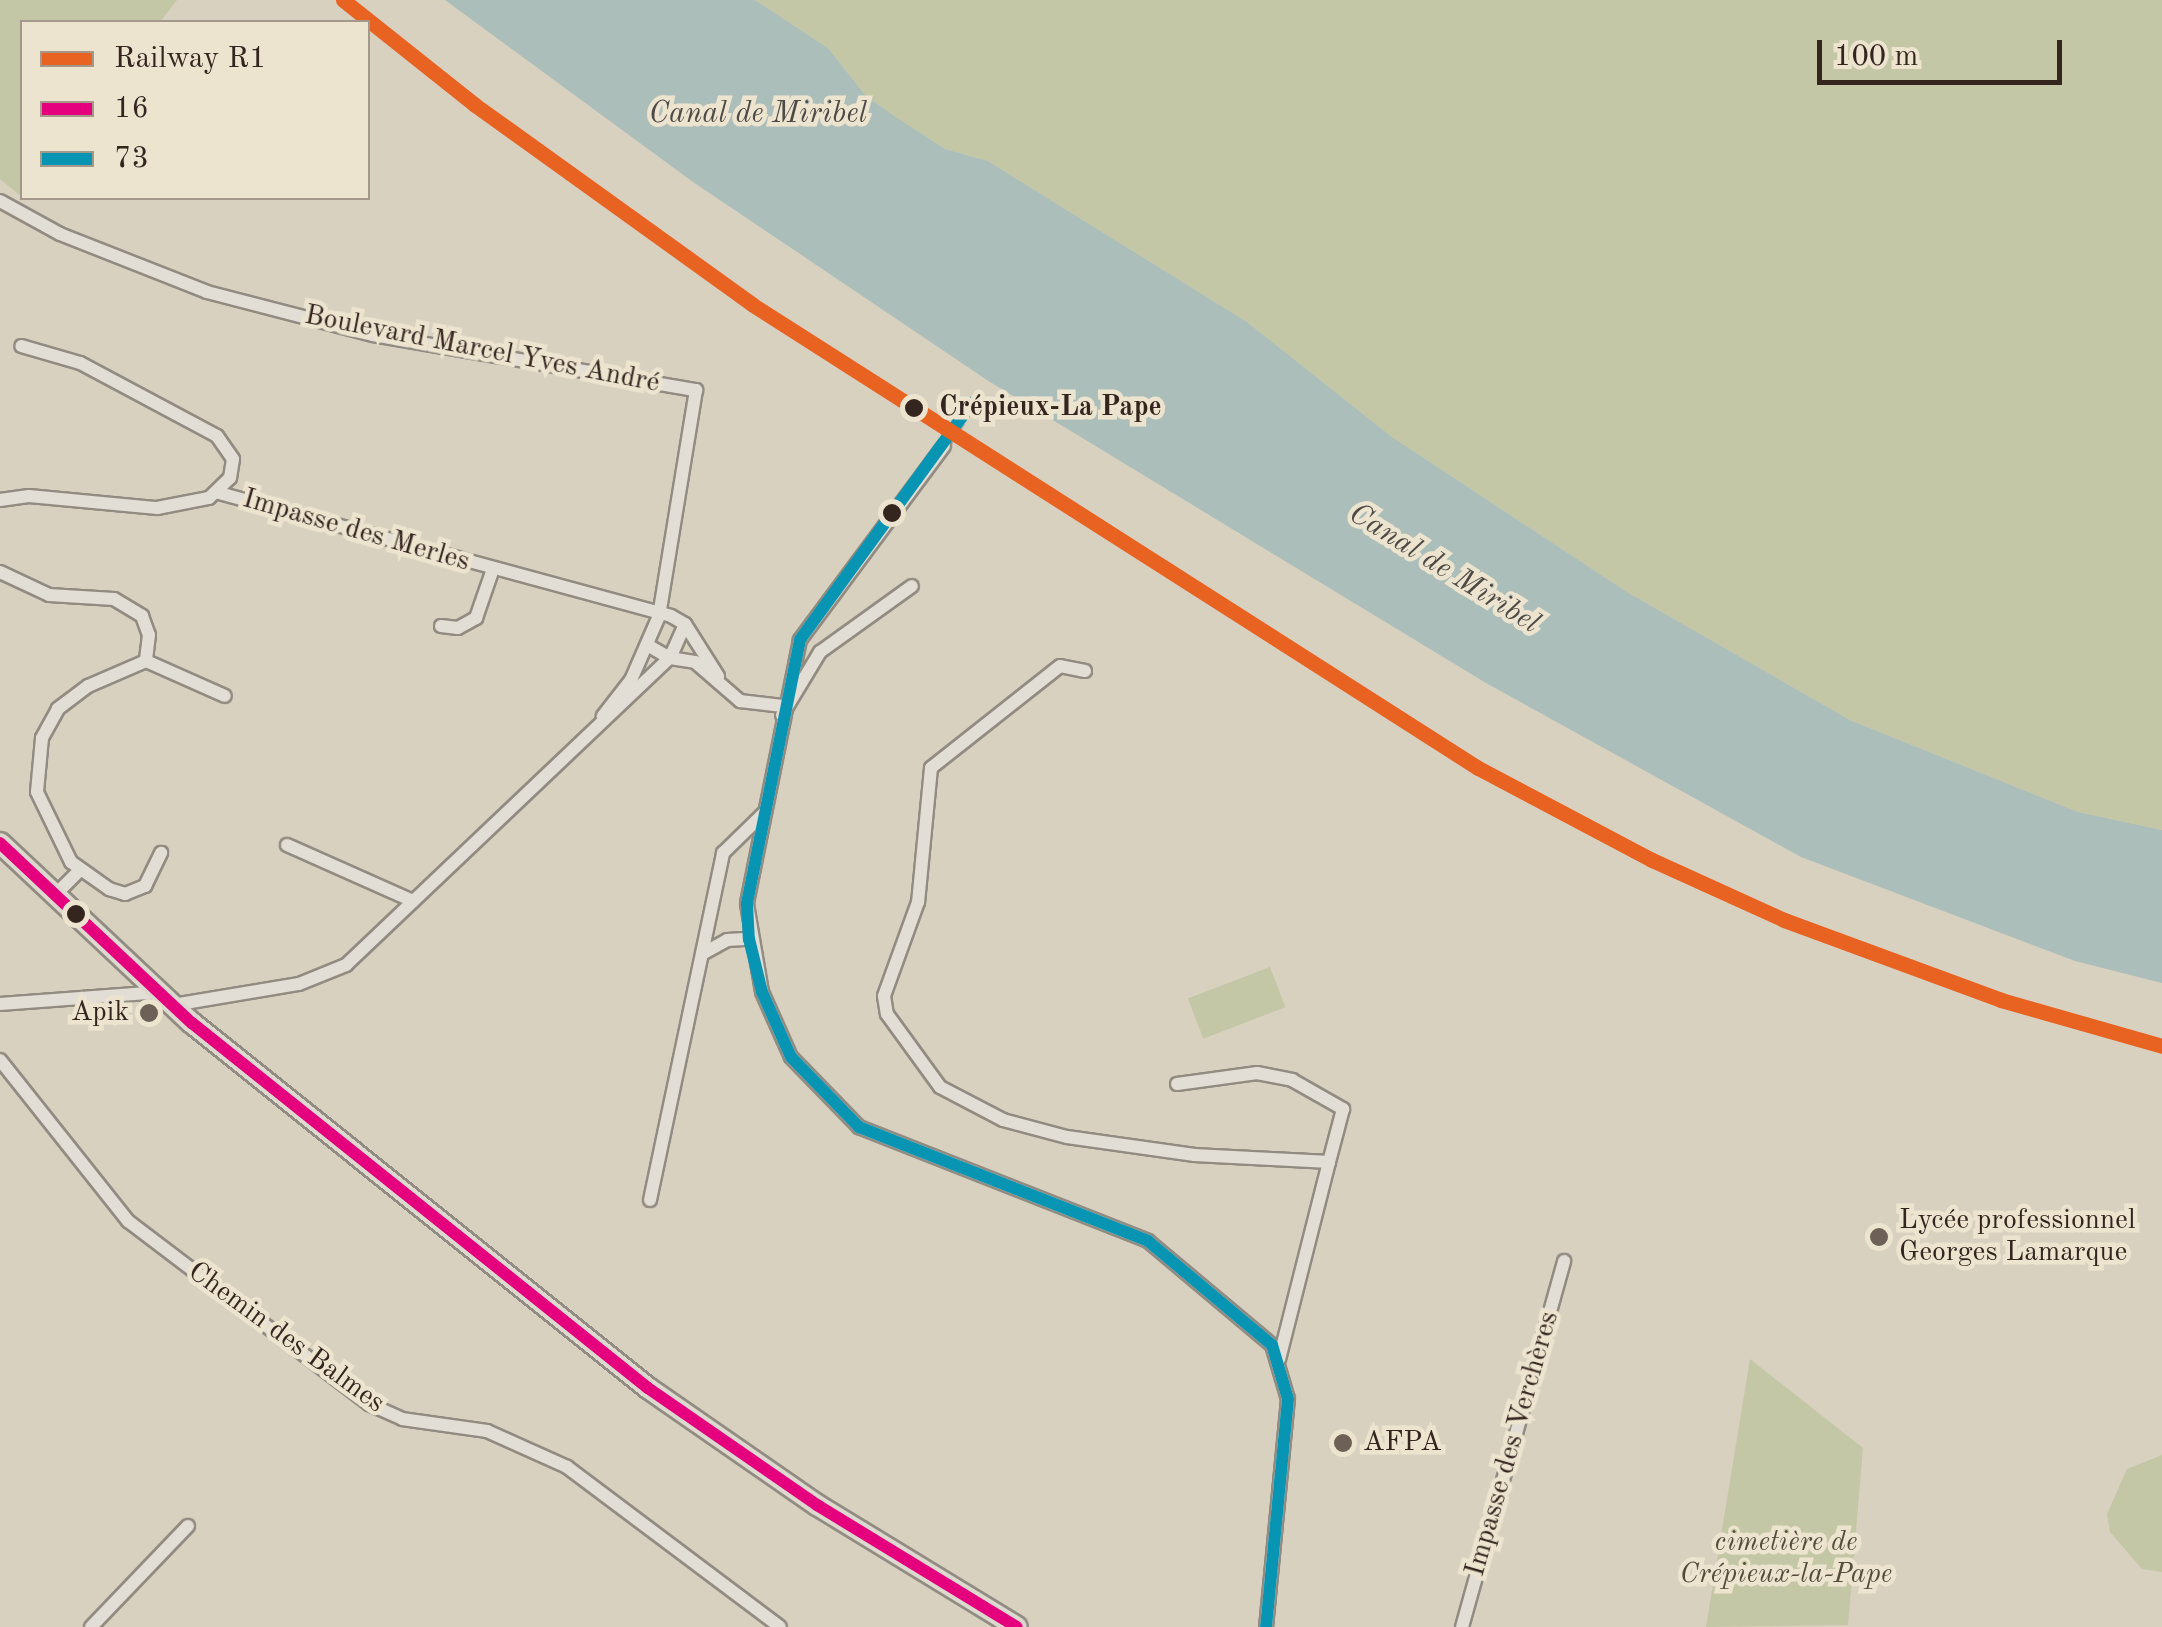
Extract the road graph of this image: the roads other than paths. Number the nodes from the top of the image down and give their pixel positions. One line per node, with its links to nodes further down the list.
1 (0, 201): 9 (street, Boulevard Marcel Yves André)
2 (21, 346): 4 (street)
3 (944, 446): 18 (street)
4 (219, 492): 5 (street); 6 (street, Impasse des Merles)
5 (0, 500)
6 (494, 569): 9 (street, Impasse des Merles); 11 (street, Impasse des Merles)
7 (0, 572): 14 (street)
8 (912, 586): 18 (street)
9 (659, 616): 10 (street, Impasse des Merles); 12 (street)
10 (685, 624): 13 (street); 16 (street)
11 (441, 626)
12 (649, 646): 13 (street); 19 (street)
13 (670, 658): 16 (street); 19 (street)
14 (146, 660): 17 (street); 24 (street)
15 (1085, 670): 33 (street)
16 (722, 685): 18 (street)
17 (225, 696)
18 (782, 711): 20 (street)
19 (603, 716): 26 (street)
20 (763, 814): 27 (street); 28 (street)
21 (0, 843): 25 (main road)
22 (287, 846): 26 (street)
23 (161, 853): 24 (street)
24 (79, 872): 25 (street)
25 (55, 895): 29 (main road)
26 (412, 901): 29 (street)
27 (749, 938): 28 (street); 36 (street)
28 (702, 954): 34 (street)
29 (166, 999): 30 (street); 40 (main road)
30 (0, 1004)
31 (0, 1060): 39 (street, Chemin des Balmes)
32 (1178, 1084): 33 (street)
33 (1329, 1162): 36 (street)
34 (650, 1200)
35 (1564, 1261): 42 (street, Impasse des Verchères)
36 (1279, 1360): 41 (street)
37 (188, 1526): 38 (street)
38 (91, 1627)
39 (780, 1627)
40 (1017, 1627)
41 (1266, 1627)
42 (1462, 1627)

